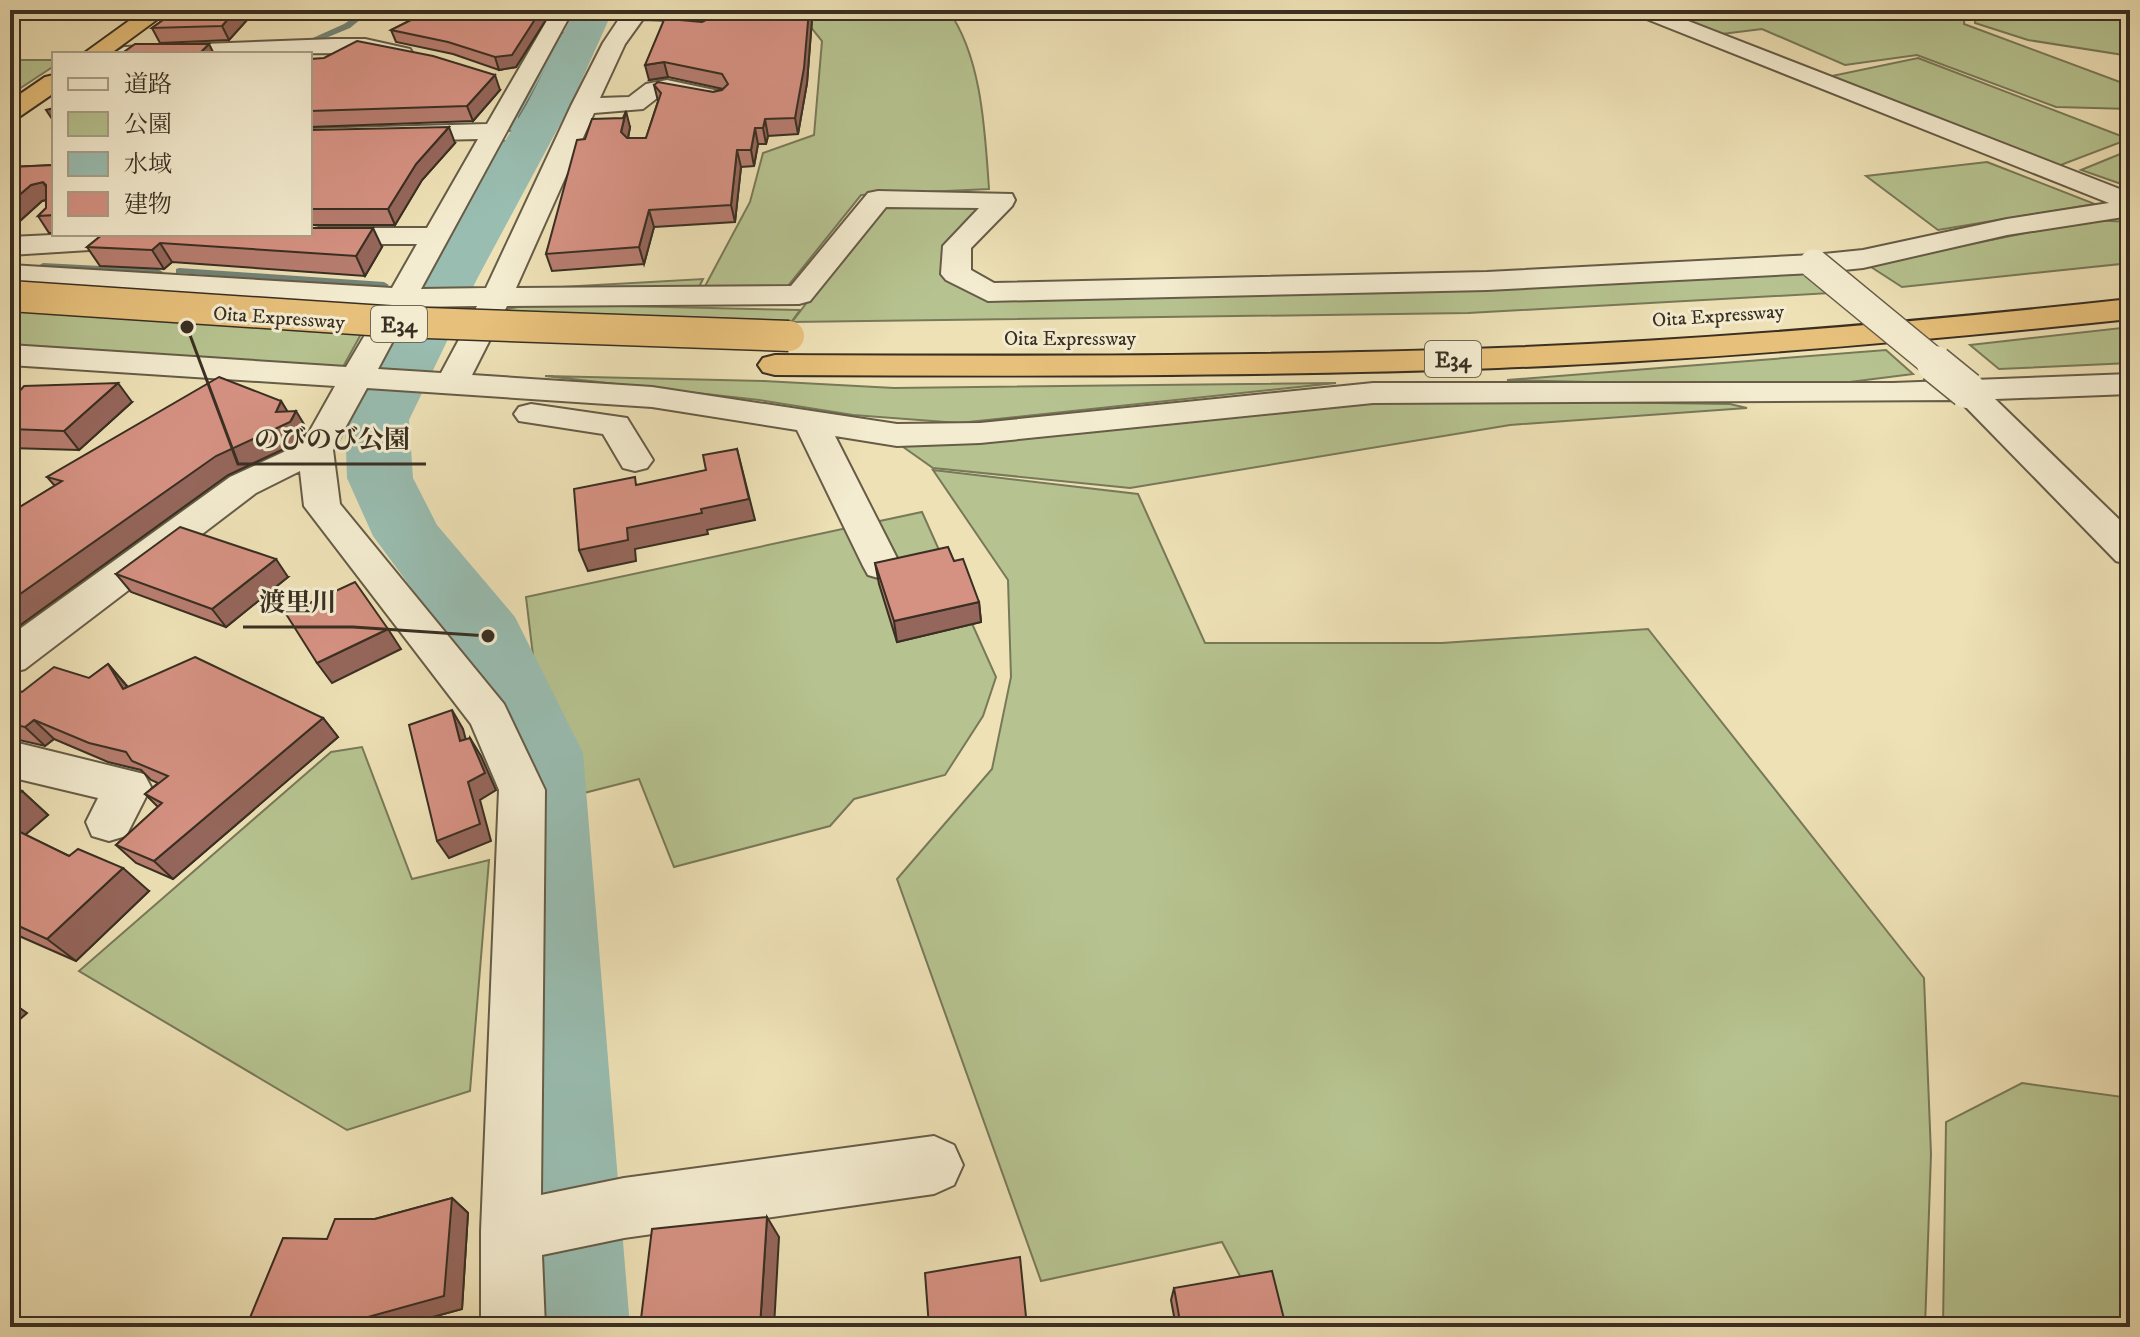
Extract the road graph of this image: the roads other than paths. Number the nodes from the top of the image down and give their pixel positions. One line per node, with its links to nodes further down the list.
1 (159, 10): 6 (highway)
2 (563, 10): 13 (street)
3 (1641, 10): 15 (street)
4 (635, 11): 5 (street); 11 (street)
5 (712, 26)
6 (98, 52)
7 (180, 52): 8 (street)
8 (428, 59)
9 (52, 83): 12 (highway)
10 (717, 98): 11 (street)
11 (583, 106): 25 (street)
12 (10, 112)
13 (495, 131): 14 (street); 18 (street)
14 (312, 136)
15 (2130, 205): 21 (street)
16 (44, 218): 20 (street)
17 (284, 236): 18 (street)
18 (438, 236): 24 (street)
19 (174, 237): 20 (street)
20 (11, 255): 24 (street)
21 (1814, 264): 25 (street); 35 (street, bridge)
22 (2130, 279): 27 (highway, Oita Expressway)
23 (10, 296): 30 (highway, Oita Expressway / E34, bridge)
24 (405, 298): 25 (street); 32 (street)
25 (495, 299): 33 (street)
26 (2130, 309): 30 (highway, Oita Expressway / E34)
27 (1716, 316)
28 (1607, 323): 30 (highway, Oita Expressway / E34)
29 (10, 324): 30 (highway, Oita Expressway / E34)
30 (782, 351)
31 (10, 355): 32 (street)
32 (364, 377): 33 (street); 37 (street)
33 (430, 381): 36 (street); 38 (street)
34 (2130, 384): 35 (street)
35 (1967, 390): 36 (street); 39 (street)
36 (810, 421): 40 (street)
37 (316, 450): 41 (street); 45 (street)
38 (635, 460)
39 (2130, 552)
40 (882, 566)
41 (10, 658)
42 (10, 759): 43 (street)
43 (109, 822)
44 (934, 1165): 45 (street)
45 (511, 1231): 46 (street)
46 (513, 1327)

